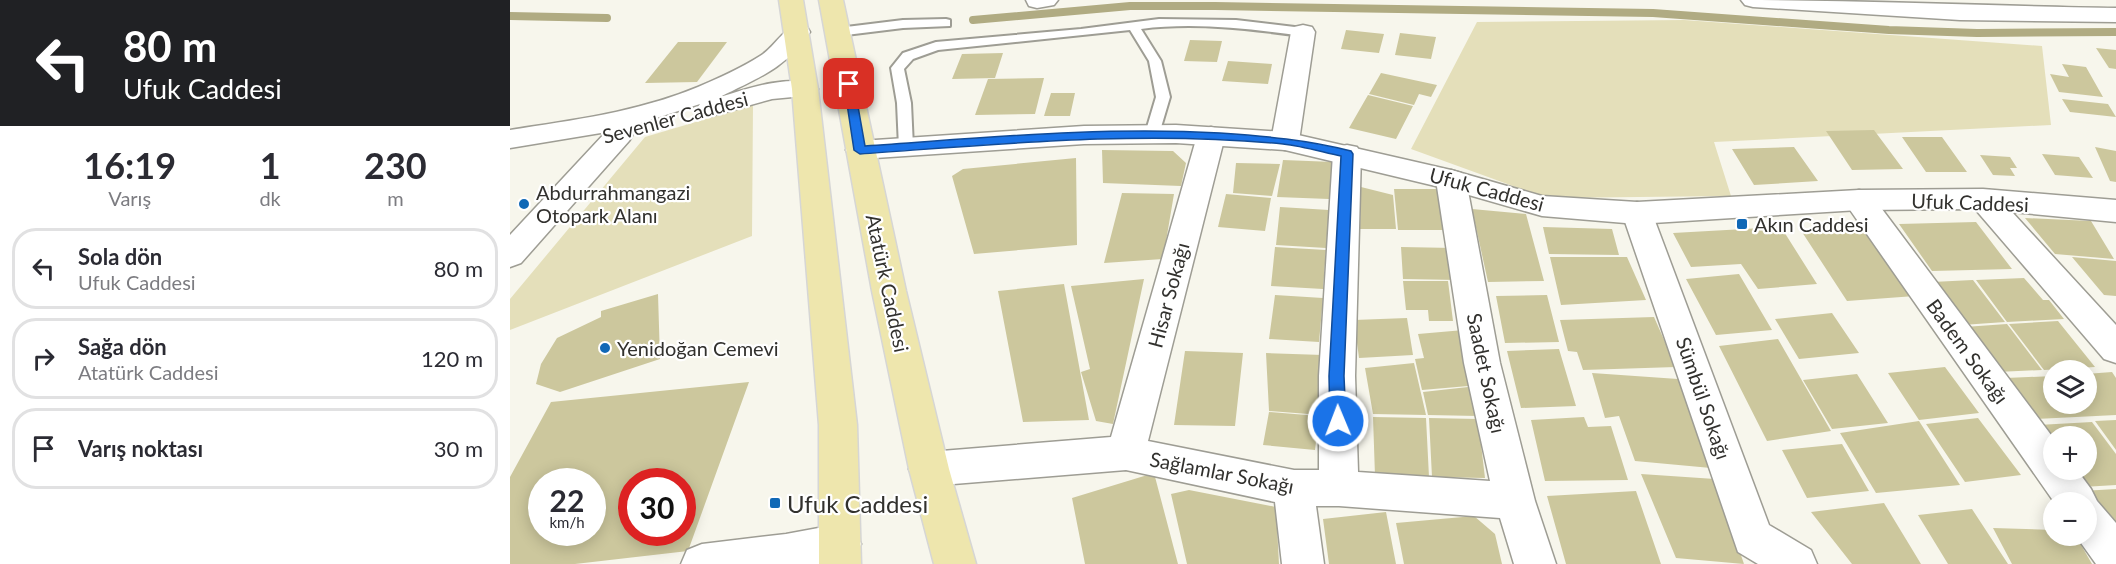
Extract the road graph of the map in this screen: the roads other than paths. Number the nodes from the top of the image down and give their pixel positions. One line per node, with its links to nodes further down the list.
1 (791, 0): 11 (main road)
2 (831, 0): 12 (main road, Atatürk Caddesi)
3 (1753, 0): 7 (street)
4 (1817, 0): 5 (street)
5 (1917, 0)
6 (1944, 0): 7 (street)
7 (2104, 10)
8 (946, 23): 9 (lane)
9 (903, 24): 12 (lane); 14 (lane)
10 (1133, 27): 13 (lane); 14 (lane); 17 (lane)
11 (798, 32): 15 (main road); 16 (street, Sevenler Caddesi)
12 (838, 32): 22 (main road, Atatürk Caddesi)
13 (1303, 32): 20 (street)
14 (916, 43): 21 (lane)
15 (805, 89): 16 (street, Sevenler Caddesi); 40 (main road)
16 (619, 128): 19 (street, Sevenler Caddesi); 23 (street, Sevenler Caddesi); 30 (street)
17 (1152, 134): 18 (street, Ufuk Caddesi); 21 (street, Ufuk Caddesi)
18 (1211, 136): 20 (street, Ufuk Caddesi); 32 (street, Hisar Sokağı)
19 (510, 139)
20 (1285, 141): 24 (street, Ufuk Caddesi)
21 (906, 147): 22 (street, Ufuk Caddesi)
22 (860, 150): 33 (main road, Atatürk Caddesi)
23 (510, 152)
24 (1347, 154): 25 (street, Ufuk Caddesi); 35 (street)
25 (1451, 180): 29 (street, Ufuk Caddesi); 37 (street, Saadet Sokağı)
26 (1983, 199): 27 (street, Ufuk Caddesi); 28 (street, Ufuk Caddesi); 31 (street)
27 (1859, 200): 29 (street, Ufuk Caddesi); 36 (street, Badem Sokağı)
28 (2116, 211)
29 (1637, 213): 39 (street, Sümbül Sokağı)
30 (510, 255)
31 (2116, 349)
32 (1126, 453): 33 (street, Sağlamlar Sokağı); 34 (street, Sağlamlar Sokağı)
33 (929, 469): 43 (main road, Atatürk Caddesi)
34 (1294, 488): 35 (street, Sağlamlar Sokağı); 44 (street)
35 (1339, 488): 37 (street, Sağlamlar Sokağı)
36 (2070, 492)
37 (1515, 501): 45 (street, Saadet Sokağı)
38 (2097, 531): 41 (street)
39 (1759, 551): 46 (street, Sümbül Sokağı)
40 (840, 554): 42 (street)
41 (2116, 557)
42 (702, 564)
43 (955, 564)
44 (1303, 564)
45 (1535, 564)
46 (1796, 564)

